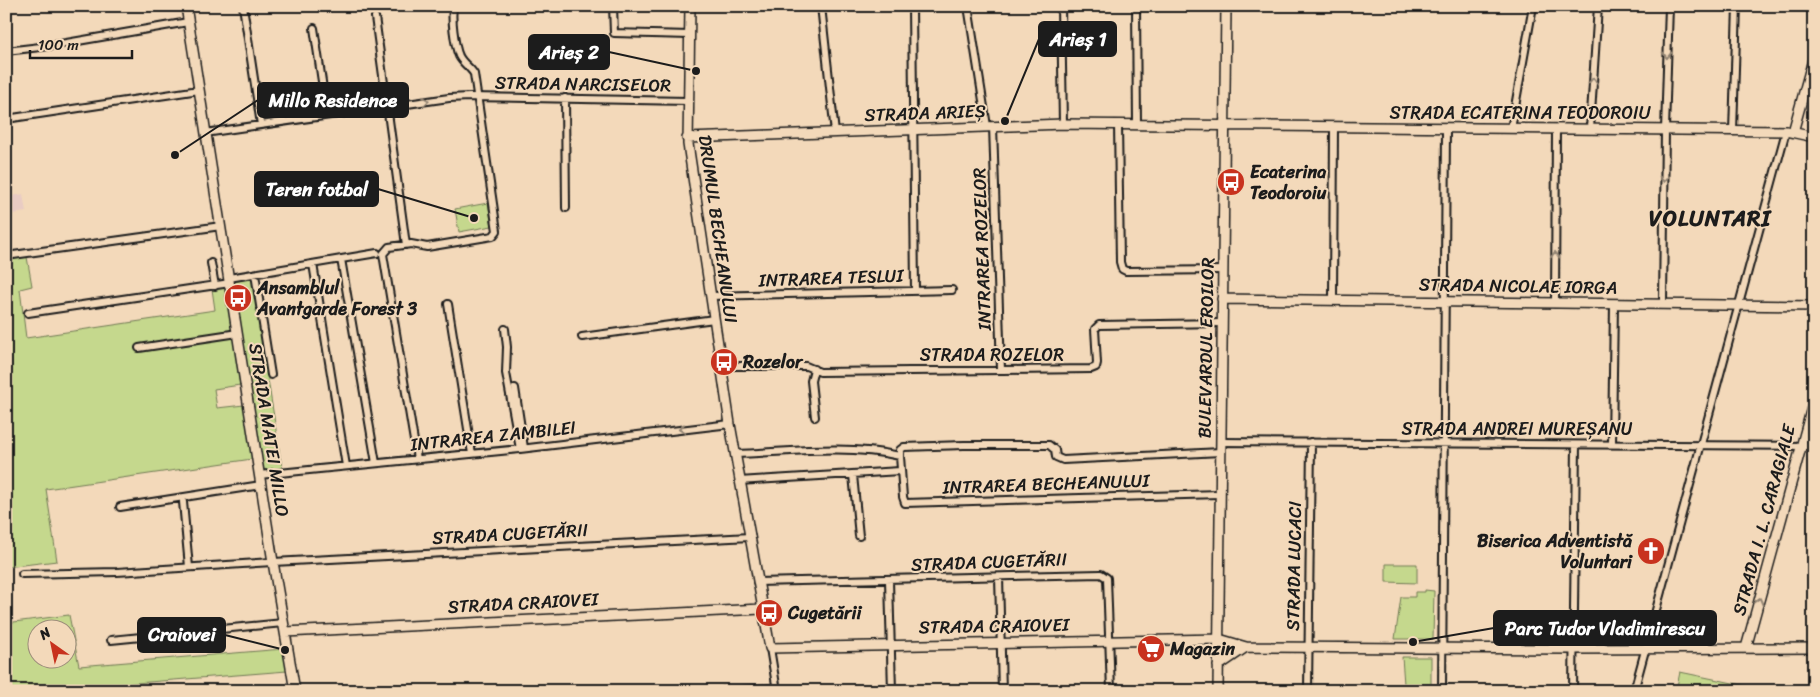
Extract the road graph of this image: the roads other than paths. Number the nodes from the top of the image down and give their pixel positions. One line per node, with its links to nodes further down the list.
1 (186, 6): 17 (street, STRADA MATEI MILLO)
2 (243, 6): 32 (street)
3 (454, 6): 23 (street)
4 (613, 6): 19 (street)
5 (690, 6): 19 (street, DRUMUL BECHEANULUI)
6 (821, 6): 45 (street)
7 (912, 6): 36 (street)
8 (968, 6): 34 (street, INTRAREA ROZELOR)
9 (1061, 6): 29 (street)
10 (1136, 6): 31 (street)
11 (1226, 6): 33 (street, BULEVARDUL EROILOR)
12 (1533, 6): 38 (street)
13 (1598, 6): 39 (street, one-way to 13)
14 (1669, 6): 41 (street, one-way to 41)
15 (1737, 6): 42 (street)
16 (375, 17): 26 (street)
17 (188, 22): 20 (street); 22 (street, STRADA MATEI MILLO)
18 (314, 28): 27 (street)
19 (690, 35): 25 (street, DRUMUL BECHEANULUI)
20 (6, 51)
21 (1814, 56): 43 (street)
22 (199, 90): 28 (street); 44 (street, STRADA MATEI MILLO)
23 (477, 98): 24 (street, STRADA NARCISELOR); 26 (street, STRADA NARCISELOR, one-way to 23); 50 (street)
24 (566, 98): 25 (street, STRADA NARCISELOR); 48 (street)
25 (688, 101): 47 (street, DRUMUL BECHEANULUI)
26 (387, 106): 27 (street, STRADA NARCISELOR); 50 (street)
27 (327, 115): 32 (street, STRADA NARCISELOR)
28 (6, 119)
29 (1063, 124): 30 (street, STRADA ARIEȘ); 34 (street, STRADA ARIEȘ)
30 (1118, 124): 31 (street, STRADA ARIEȘ); 56 (street)
31 (1137, 124): 33 (street, STRADA ARIEȘ)
32 (261, 125): 44 (street, STRADA NARCISELOR)
33 (1224, 125): 35 (street, STRADA ECATERINA TEODOROIU); 56 (street, BULEVARDUL EROILOR)
34 (990, 126): 36 (street, STRADA ARIEȘ); 81 (street, INTRAREA ROZELOR)
35 (1334, 127): 37 (street, STRADA ECATERINA TEODOROIU); 64 (street)
36 (912, 129): 45 (street, STRADA ARIEȘ); 60 (street)
37 (1446, 129): 38 (street, STRADA ECATERINA TEODOROIU); 65 (street)
38 (1511, 129): 40 (street, STRADA ECATERINA TEODOROIU)
39 (1590, 129): 40 (street, STRADA ECATERINA TEODOROIU); 41 (street, STRADA ECATERINA TEODOROIU)
40 (1556, 130): 68 (street, one-way to 40)
41 (1664, 130): 42 (street, STRADA ECATERINA TEODOROIU); 66 (street, one-way to 66)
42 (1733, 131): 43 (street, STRADA ECATERINA TEODOROIU)
43 (1790, 132): 46 (street, STRADA ECATERINA TEODOROIU); 70 (street)
44 (205, 133): 49 (street, STRADA MATEI MILLO)
45 (834, 133): 47 (street, STRADA ARIEȘ)
46 (1814, 137)
47 (687, 138): 62 (street, DRUMUL BECHEANULUI)
48 (566, 208)
49 (221, 226): 52 (street); 58 (street, STRADA MATEI MILLO)
50 (406, 245): 51 (street)
51 (380, 254): 53 (street); 99 (street)
52 (6, 256)
53 (341, 260): 55 (street); 100 (street)
54 (211, 263): 59 (street)
55 (313, 264): 57 (street); 101 (street)
56 (1223, 270): 63 (street, BULEVARDUL EROILOR)
57 (254, 274): 58 (street); 82 (street)
58 (230, 281): 59 (street); 76 (street, STRADA MATEI MILLO)
59 (215, 286): 72 (street)
60 (916, 290): 61 (street, INTRAREA TESLUI); 62 (street, INTRAREA TESLUI)
61 (952, 290)
62 (710, 296): 73 (street, DRUMUL BECHEANULUI)
63 (1222, 299): 64 (street, STRADA NICOLAE IORGA); 74 (street, BULEVARDUL EROILOR)
64 (1333, 300): 65 (street, STRADA NICOLAE IORGA)
65 (1446, 302): 68 (street, STRADA NICOLAE IORGA); 88 (street)
66 (1663, 303): 69 (street, STRADA NICOLAE IORGA); 70 (street, STRADA NICOLAE IORGA)
67 (448, 304): 96 (street)
68 (1555, 304): 69 (street, STRADA NICOLAE IORGA)
69 (1614, 304): 89 (street)
70 (1738, 305): 71 (street, STRADA NICOLAE IORGA); 91 (street)
71 (1814, 306)
72 (28, 312)
73 (714, 319): 77 (street); 79 (street, DRUMUL BECHEANULUI)
74 (1222, 323): 81 (street, STRADA ROZELOR); 94 (street, BULEVARDUL EROILOR)
75 (505, 329): 95 (street)
76 (238, 333): 78 (street); 104 (street, STRADA MATEI MILLO)
77 (582, 337)
78 (138, 348)
79 (721, 366): 80 (street, STRADA ROZELOR); 86 (street, DRUMUL BECHEANULUI)
80 (814, 369): 81 (street, STRADA ROZELOR); 85 (street)
81 (1001, 370)
82 (271, 375)
83 (515, 388): 95 (street)
84 (1814, 400): 92 (street, STRADA I. L. CARAGIALE)
85 (815, 417)
86 (730, 424): 95 (street, INTRAREA ZAMBILEI, one-way to 95); 97 (street, DRUMUL BECHEANULUI)
87 (1311, 442): 88 (street, STRADA ANDREI MUREȘANU); 94 (street, STRADA ANDREI MUREȘANU); 126 (street, STRADA LUCACI)
88 (1445, 443): 90 (street, STRADA ANDREI MUREȘANU); 128 (street)
89 (1612, 444): 90 (street, STRADA ANDREI MUREȘANU); 91 (street, STRADA ANDREI MUREȘANU)
90 (1576, 445): 131 (street)
91 (1700, 445): 92 (street, STRADA ANDREI MUREȘANU); 132 (street)
92 (1801, 446): 93 (street, STRADA ANDREI MUREȘANU); 129 (street, STRADA I. L. CARAGIALE, one-way to 92)
93 (1814, 446)
94 (1221, 447): 98 (street, STRADA ANDREI MUREȘANU); 107 (street, BULEVARDUL EROILOR)
95 (522, 449): 96 (street, INTRAREA ZAMBILEI)
96 (472, 454): 99 (street, INTRAREA ZAMBILEI)
97 (735, 454): 98 (street); 105 (street, DRUMUL BECHEANULUI)
98 (900, 456): 102 (street, INTRAREA BECHEANULUI)
99 (417, 459): 100 (street, INTRAREA ZAMBILEI)
100 (376, 463): 101 (street, INTRAREA ZAMBILEI)
101 (346, 466): 104 (street, INTRAREA ZAMBILEI)
102 (900, 471): 103 (street); 107 (street, INTRAREA BECHEANULUI)
103 (853, 474): 105 (street); 110 (street)
104 (259, 475): 106 (street, STRADA MATEI MILLO)
105 (739, 481): 111 (street, DRUMUL BECHEANULUI)
106 (261, 484): 109 (street); 112 (street, STRADA MATEI MILLO)
107 (1220, 494): 120 (street, BULEVARDUL EROILOR)
108 (183, 502): 113 (street)
109 (120, 507)
110 (859, 536)
111 (750, 537): 112 (street, STRADA CUGETĂRII); 117 (street, DRUMUL BECHEANULUI)
112 (273, 562): 113 (street); 119 (street, STRADA MATEI MILLO)
113 (189, 567): 114 (street)
114 (22, 574)
115 (999, 577): 116 (street, STRADA CUGETĂRII); 122 (street, STRADA CUGETĂRII); 123 (street)
116 (888, 580): 117 (street, STRADA CUGETĂRII); 124 (street)
117 (758, 582): 118 (street, DRUMUL BECHEANULUI)
118 (762, 609): 119 (street, STRADA CRAIOVEI); 127 (street, DRUMUL BECHEANULUI)
119 (284, 627): 121 (street); 135 (street, STRADA MATEI MILLO)
120 (1219, 639): 122 (street, STRADA CRAIOVEI); 125 (street, STRADA CRAIOVEI); 133 (street, BULEVARDUL EROILOR)
121 (111, 640)
122 (1109, 640): 123 (street, STRADA CRAIOVEI); 139 (street, STRADA CUGETĂRII)
123 (1000, 643): 124 (street, STRADA CRAIOVEI); 138 (street)
124 (890, 645): 127 (street, STRADA CRAIOVEI); 137 (street)
125 (1246, 647): 126 (street, STRADA CRAIOVEI); 133 (street)
126 (1309, 647): 128 (street, STRADA CRAIOVEI); 141 (street, STRADA LUCACI)
127 (770, 648): 134 (street, DRUMUL BECHEANULUI)
128 (1443, 648): 131 (street, STRADA CRAIOVEI); 142 (street)
129 (1746, 648): 130 (street, STRADA CRAIOVEI); 132 (street, STRADA CRAIOVEI)
130 (1814, 648)
131 (1573, 649): 132 (street, STRADA CRAIOVEI); 143 (street)
132 (1646, 649): 144 (street)
133 (1218, 666): 140 (street, BULEVARDUL EROILOR)
134 (777, 690): 136 (street)
135 (295, 691)
136 (724, 691)
137 (892, 691)
138 (1002, 691)
139 (1111, 691)
140 (1218, 691)
141 (1308, 691)
142 (1442, 691)
143 (1572, 691)
144 (1634, 691)

